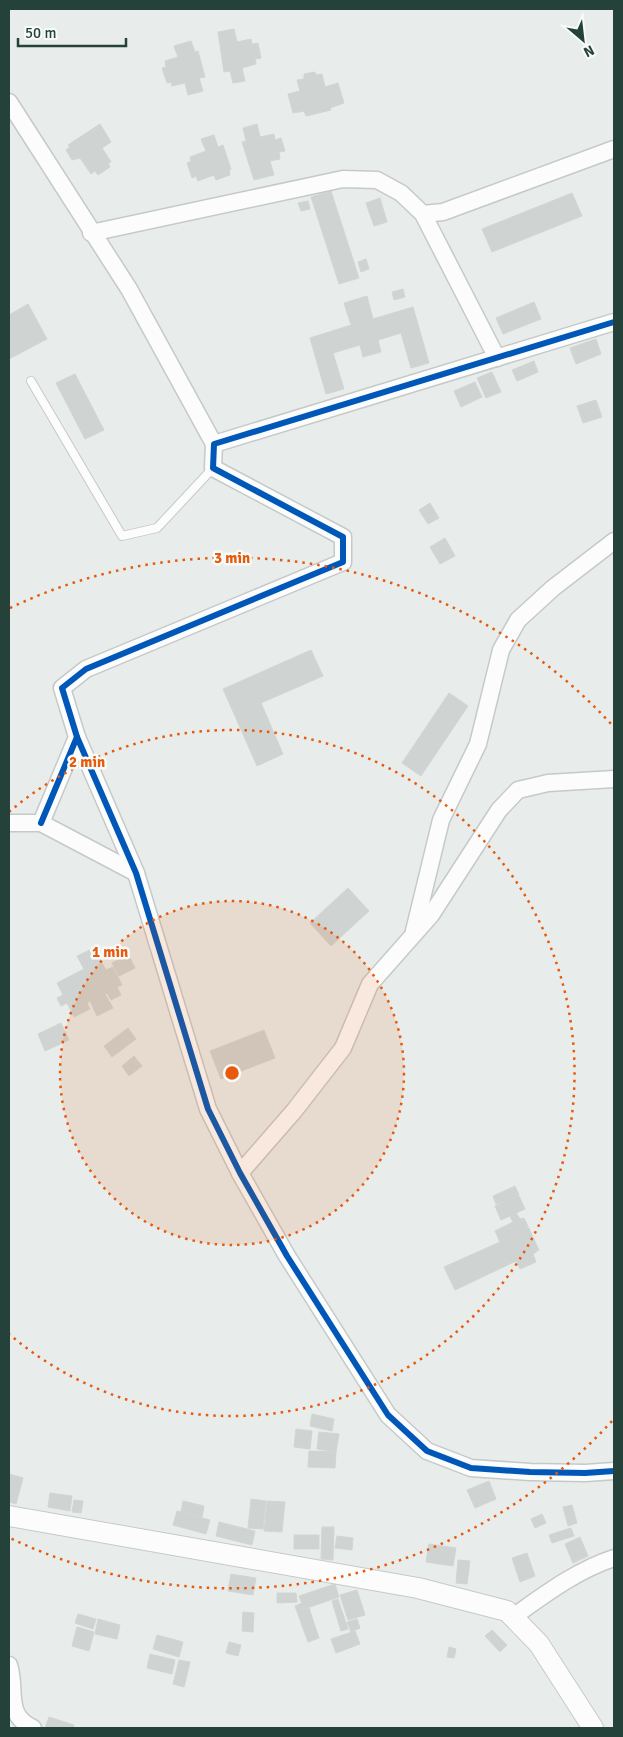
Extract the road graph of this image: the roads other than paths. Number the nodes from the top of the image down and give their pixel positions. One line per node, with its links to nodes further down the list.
1 (9, 102): 4 (street)
2 (614, 149): 3 (street)
3 (423, 214): 4 (street); 6 (street)
4 (91, 233): 8 (street)
5 (614, 322): 6 (street)
6 (497, 358): 8 (street)
7 (31, 381): 9 (lane)
8 (214, 444): 9 (street)
9 (212, 468): 11 (street)
10 (614, 541): 16 (street)
11 (77, 737): 14 (street); 15 (street)
12 (614, 779): 16 (street)
13 (9, 823): 14 (street)
14 (41, 823): 15 (street)
15 (136, 873): 17 (street)
16 (413, 936): 17 (street)
17 (240, 1173): 18 (street)
18 (614, 1471)
19 (9, 1516): 21 (street)
20 (614, 1558): 21 (street)
21 (513, 1618): 24 (street)
22 (9, 1665): 23 (street)
23 (33, 1728)
24 (593, 1728)

